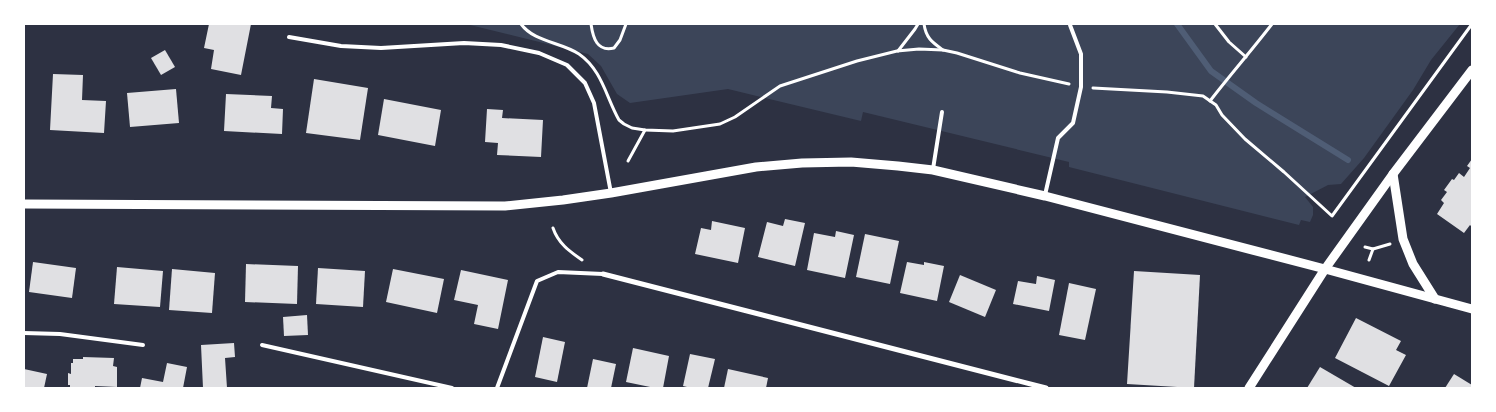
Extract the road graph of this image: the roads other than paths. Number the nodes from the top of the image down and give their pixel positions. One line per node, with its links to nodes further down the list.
1 (1070, 25): 8 (lane)
2 (290, 37): 7 (lane)
3 (1472, 70): 6 (street)
4 (942, 112): 5 (lane)
5 (932, 170): 7 (street); 8 (street)
6 (1393, 174): 10 (street); 12 (street)
7 (611, 193): 9 (street)
8 (1045, 196): 10 (street)
9 (24, 204)
10 (1324, 269): 12 (street); 20 (street)
11 (603, 274): 18 (lane); 19 (street)
12 (1435, 299): 13 (street)
13 (1472, 309)
14 (24, 333): 15 (lane)
15 (143, 345)
16 (262, 345): 17 (lane)
17 (452, 388)
18 (497, 388)
19 (1046, 388)
20 (1249, 388)

